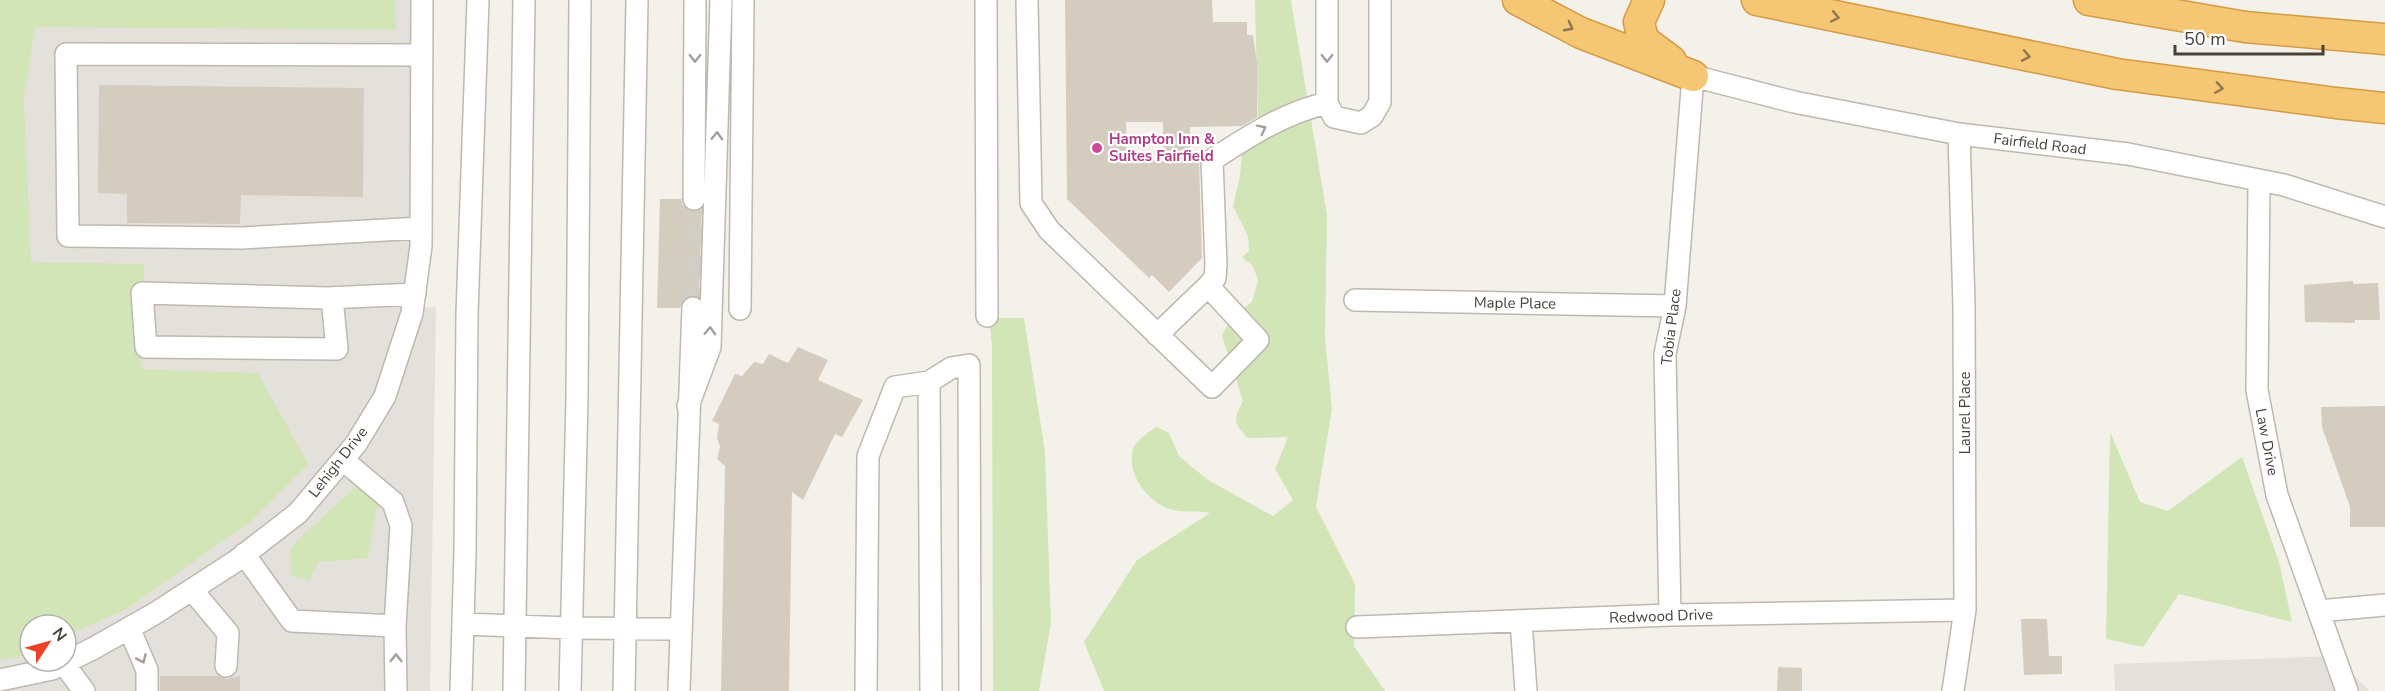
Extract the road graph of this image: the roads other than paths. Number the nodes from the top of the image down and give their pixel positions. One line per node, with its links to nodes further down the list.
1 (422, 0): 19 (street, Lehigh Drive)
2 (478, 0): 47 (street)
3 (524, 0): 49 (street)
4 (580, 0): 52 (street)
5 (637, 0): 53 (street)
6 (695, 0): 25 (street, one-way to 25)
7 (721, 0): 38 (street, one-way to 7)
8 (743, 0): 34 (street)
9 (986, 0): 35 (street)
10 (1027, 0): 36 (street)
11 (1327, 0): 21 (street, one-way to 21)
12 (1380, 0): 21 (street)
13 (1518, 0): 20 (highway, one-way to 20)
14 (1649, 0): 20 (highway)
15 (1758, 0): 22 (highway, one-way to 22)
16 (2090, 0): 17 (highway)
17 (2161, 6): 18 (highway)
18 (2384, 37)
19 (422, 54): 27 (street, Lehigh Drive); 27 (street)
20 (1693, 76): 23 (street, Fairfield Road); 32 (street, Tobia Place)
21 (1327, 103): 28 (street, one-way to 21)
22 (2385, 108)
23 (1959, 134): 24 (street, Fairfield Road); 43 (street, Laurel Place)
24 (2259, 181): 26 (street, Fairfield Road); 44 (street, Law Drive)
25 (694, 199)
26 (2385, 217)
27 (421, 228): 29 (street, Lehigh Drive)
28 (1208, 286): 36 (street); 36 (street)
29 (415, 294): 30 (street); 39 (street, Lehigh Drive)
30 (332, 298): 30 (street)
31 (1355, 300): 32 (street, Maple Place)
32 (1675, 306): 45 (street, Tobia Place)
33 (693, 308): 38 (street)
34 (740, 309)
35 (987, 316)
36 (1157, 335)
37 (929, 382): 68 (street); 69 (street); 70 (street)
38 (688, 406): 54 (street)
39 (343, 460): 40 (street, Lehigh Drive); 48 (street)
40 (244, 554): 41 (street, Lehigh Drive); 48 (street)
41 (192, 590): 51 (street, Lehigh Drive); 56 (street)
42 (2385, 604): 44 (street)
43 (1965, 610): 45 (street, Redwood Drive); 72 (street, Laurel Place)
44 (2319, 611): 73 (street, Law Drive)
45 (1670, 615): 46 (street, Redwood Drive)
46 (1521, 621): 50 (street, Redwood Drive); 71 (street)
47 (463, 624): 49 (street); 63 (street)
48 (395, 626): 62 (street, one-way to 48)
49 (515, 626): 52 (street); 64 (street)
50 (1358, 627)
51 (129, 628): 55 (street, Lehigh Drive); 61 (street, one-way to 61)
52 (572, 628): 53 (street); 65 (street)
53 (625, 629): 54 (street); 66 (street)
54 (681, 629): 67 (street)
55 (78, 656)
56 (226, 666)
57 (33, 673): 59 (street, Lehigh Drive)
58 (71, 673): 60 (street)
59 (0, 680)
60 (84, 691)
61 (147, 691)
62 (396, 691)
63 (461, 691)
64 (514, 691)
65 (570, 691)
66 (624, 691)
67 (679, 691)
68 (866, 691)
69 (931, 691)
70 (970, 691)
71 (1526, 691)
72 (1953, 691)
73 (2347, 691)

